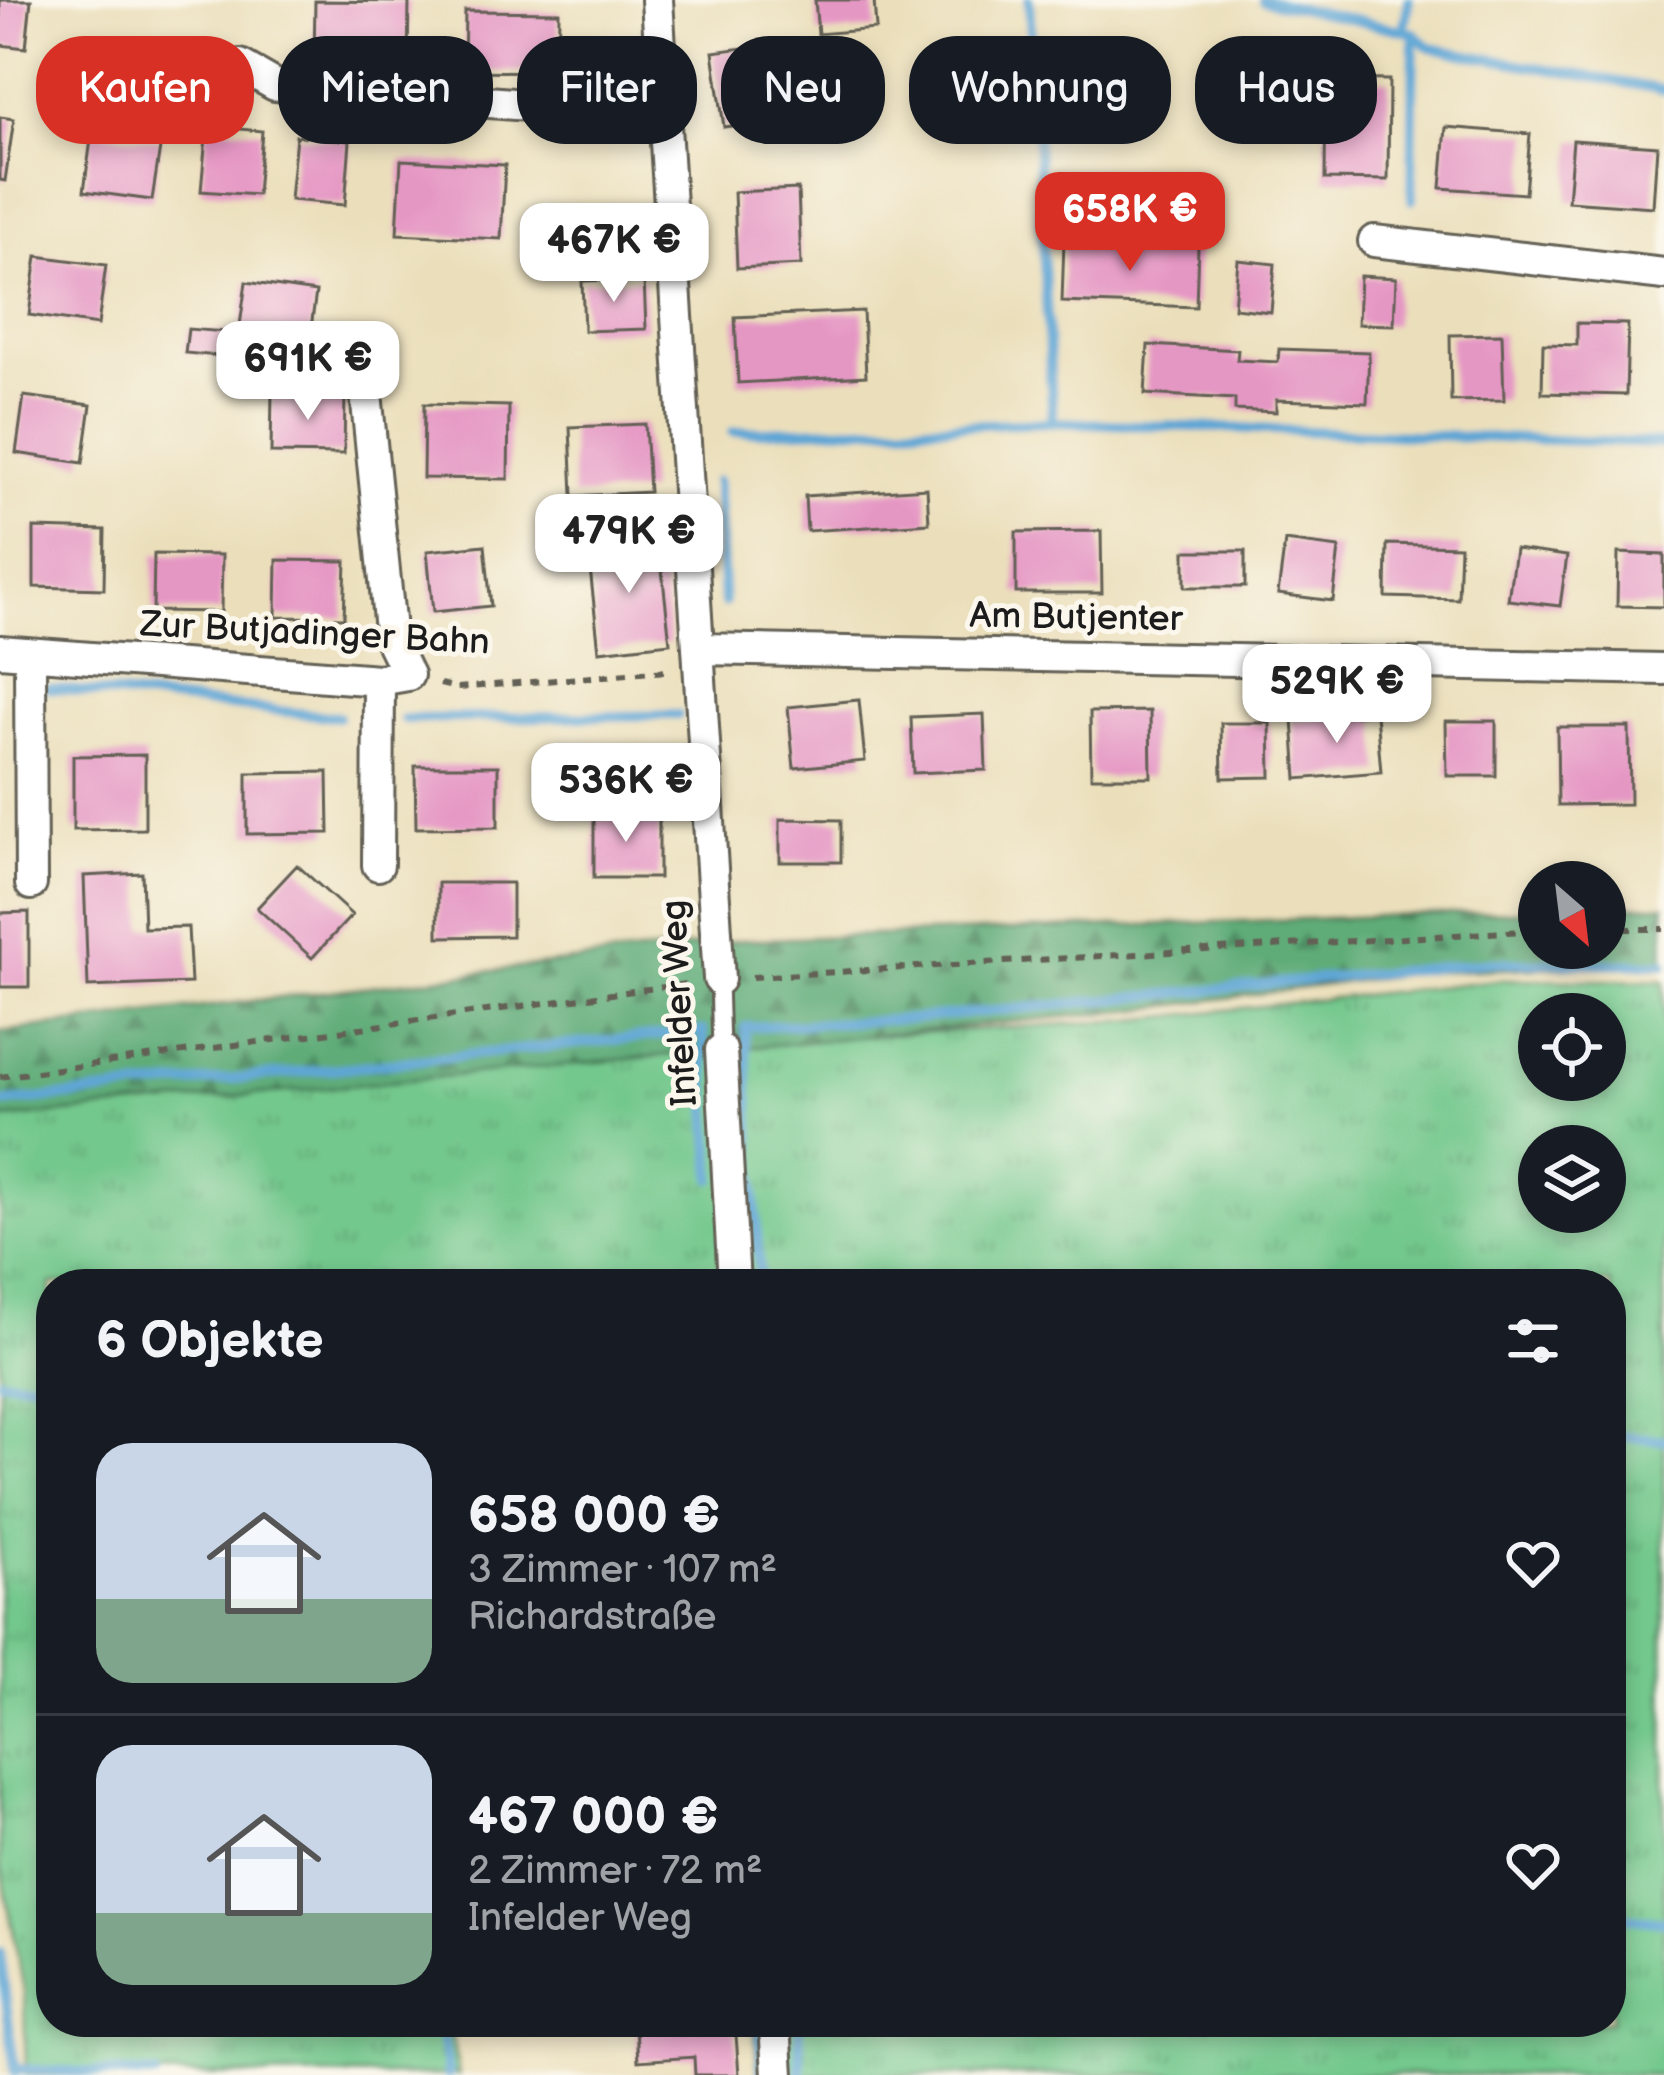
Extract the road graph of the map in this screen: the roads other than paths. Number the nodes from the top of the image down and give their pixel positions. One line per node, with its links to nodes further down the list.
1 (657, 0): 2 (street, Infelder Weg)
2 (659, 36)
3 (254, 73): 4 (street)
4 (517, 104)
5 (666, 144): 10 (street, Infelder Weg)
6 (1374, 242): 7 (street)
7 (1664, 274)
8 (364, 373): 12 (street)
9 (15, 654): 12 (street, Zur Butjadinger Bahn); 14 (street)
10 (700, 659): 11 (street, Am Butjenter); 15 (street, Infelder Weg)
11 (1664, 669)
12 (393, 678): 13 (street)
13 (378, 865)
14 (31, 884)
15 (719, 979): 16 (lane, Infelder Weg)
16 (721, 1050): 17 (street, Infelder Weg)
17 (733, 1269)
18 (776, 2037): 19 (street)
19 (778, 2075)

